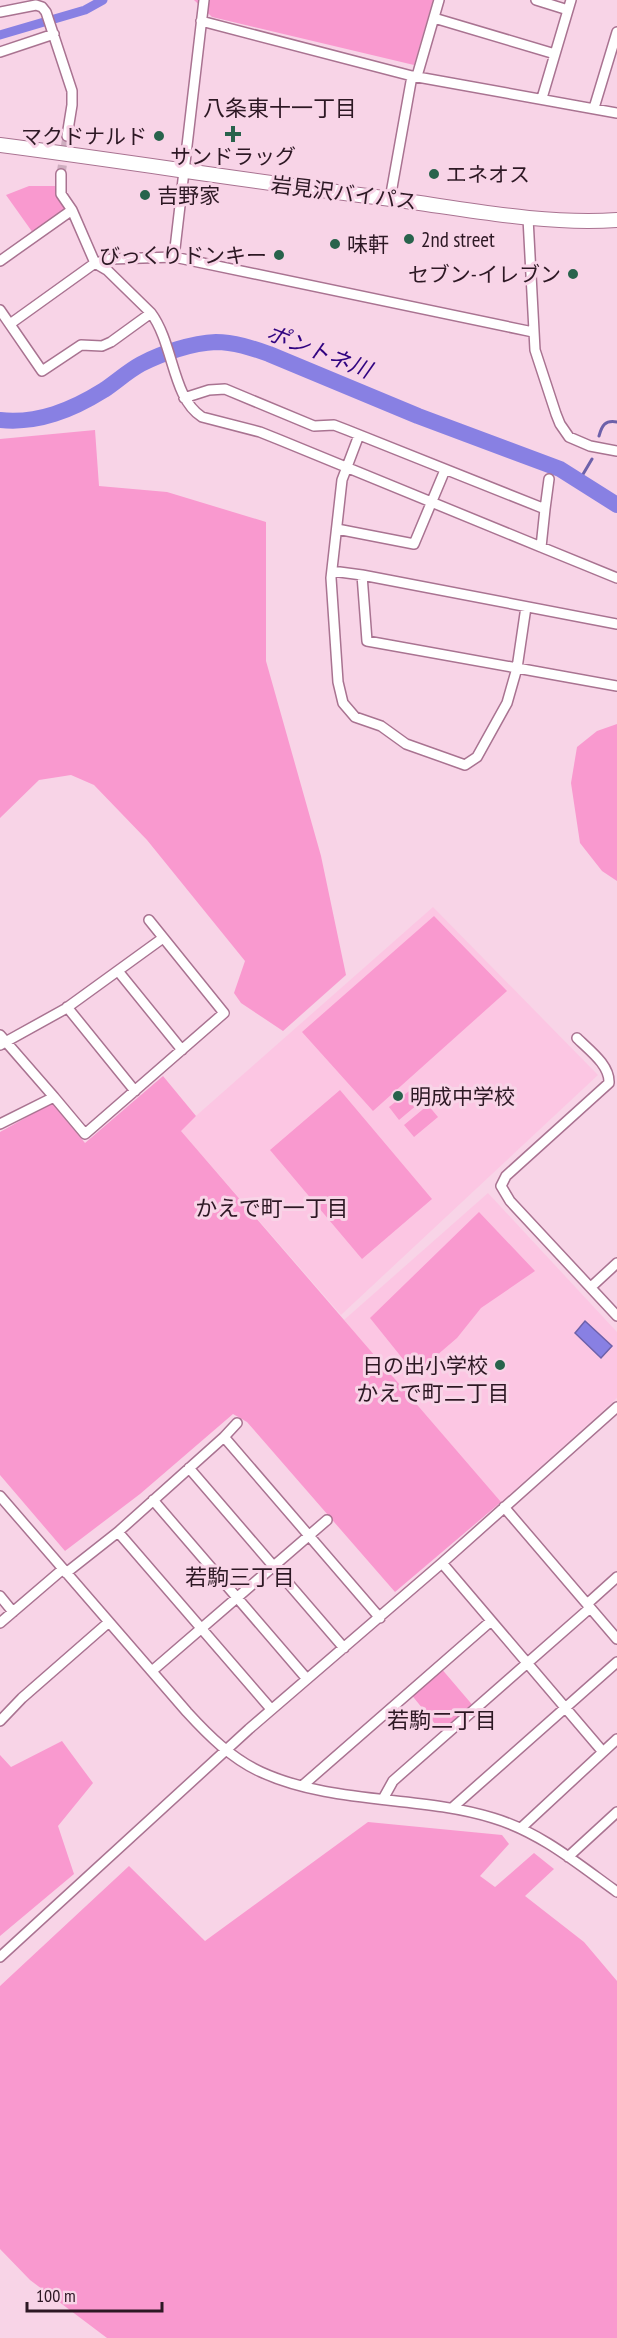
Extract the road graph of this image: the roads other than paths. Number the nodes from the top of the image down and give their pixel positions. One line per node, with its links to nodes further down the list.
1 (204, 0): 8 (street)
2 (439, 0): 7 (street)
3 (536, 0): 5 (street)
4 (571, 0): 5 (street)
5 (568, 10): 12 (street)
6 (0, 12): 9 (street)
7 (434, 18): 12 (street); 13 (street)
8 (201, 21): 13 (street); 19 (street)
9 (53, 31): 11 (street); 17 (street)
10 (617, 32): 15 (street)
11 (0, 52)
12 (555, 54): 14 (street)
13 (414, 76): 14 (street); 21 (street)
14 (542, 98): 15 (street)
15 (594, 108): 16 (street)
16 (617, 112)
17 (67, 136)
18 (0, 145): 19 (highway, 岩見沢バイパス)
19 (184, 172): 21 (highway, 岩見沢バイパス); 25 (street)
20 (61, 174): 22 (street)
21 (390, 199): 23 (highway, 岩見沢バイパス)
22 (72, 210): 26 (street); 27 (street)
23 (528, 218): 24 (highway, 岩見沢バイパス); 31 (street)
24 (617, 220)
25 (174, 257): 27 (street); 31 (street)
26 (0, 261)
27 (95, 263): 29 (street); 30 (street)
28 (0, 310): 30 (street)
29 (151, 313): 30 (street); 32 (street)
30 (10, 324)
31 (533, 332): 34 (street)
32 (184, 398): 33 (street); 35 (street)
33 (358, 435): 35 (street); 36 (street)
34 (617, 451)
35 (345, 468): 38 (street); 40 (street)
36 (445, 470): 38 (street); 39 (street)
37 (549, 479): 39 (street)
38 (433, 503): 40 (street); 41 (street)
39 (545, 509): 41 (street)
40 (337, 529): 42 (street)
41 (541, 547): 44 (street)
42 (332, 571): 43 (street); 47 (street)
43 (362, 575): 45 (street); 47 (street)
44 (617, 578)
45 (526, 607): 46 (street); 47 (street)
46 (617, 624)
47 (517, 668): 48 (street)
48 (617, 686)
49 (149, 920): 50 (street)
50 (164, 938): 51 (street); 55 (street)
51 (118, 971): 52 (street); 55 (street)
52 (67, 1007): 54 (street); 56 (street)
53 (577, 1038): 60 (street)
54 (2, 1040): 57 (street)
55 (182, 1050): 56 (street)
56 (135, 1091): 57 (street)
57 (54, 1097): 58 (street)
58 (0, 1124)
59 (617, 1263): 60 (street)
60 (591, 1287): 61 (street)
61 (617, 1316)
62 (617, 1407): 68 (street)
63 (237, 1423): 64 (street)
64 (224, 1437): 65 (street); 71 (street)
65 (189, 1468): 67 (street); 73 (street)
66 (0, 1496): 74 (street)
67 (153, 1500): 70 (street); 77 (street)
68 (504, 1507): 72 (street); 78 (street)
69 (327, 1520): 71 (street)
70 (118, 1532): 74 (street); 84 (street)
71 (310, 1535): 73 (street); 80 (street)
72 (442, 1563): 80 (street); 81 (street)
73 (275, 1566): 77 (street); 86 (street)
74 (65, 1571): 79 (street); 82 (street)
75 (617, 1577): 78 (street)
76 (0, 1596): 79 (street)
77 (237, 1598): 84 (street); 90 (street)
78 (589, 1606): 85 (street); 88 (street)
79 (13, 1612): 83 (street)
80 (380, 1617): 86 (street)
81 (491, 1621): 88 (street); 97 (street)
82 (109, 1622): 89 (street); 93 (street)
83 (0, 1623)
84 (200, 1630): 89 (street); 92 (street)
85 (617, 1639)
86 (344, 1648): 90 (street)
87 (617, 1662): 91 (street)
88 (527, 1664): 91 (street); 98 (street)
89 (152, 1671): 95 (street)
90 (307, 1679): 92 (street)
91 (565, 1708): 96 (street); 99 (street)
92 (271, 1709): 95 (street)
93 (0, 1721)
94 (617, 1739): 96 (street)
95 (227, 1750): 97 (street); 104 (street)
96 (603, 1752): 101 (street)
97 (302, 1786): 98 (street)
98 (383, 1799): 99 (street)
99 (452, 1808): 101 (street)
100 (617, 1812): 102 (street)
101 (521, 1828): 102 (street)
102 (568, 1857): 103 (street)
103 (616, 1890)
104 (0, 1957)

